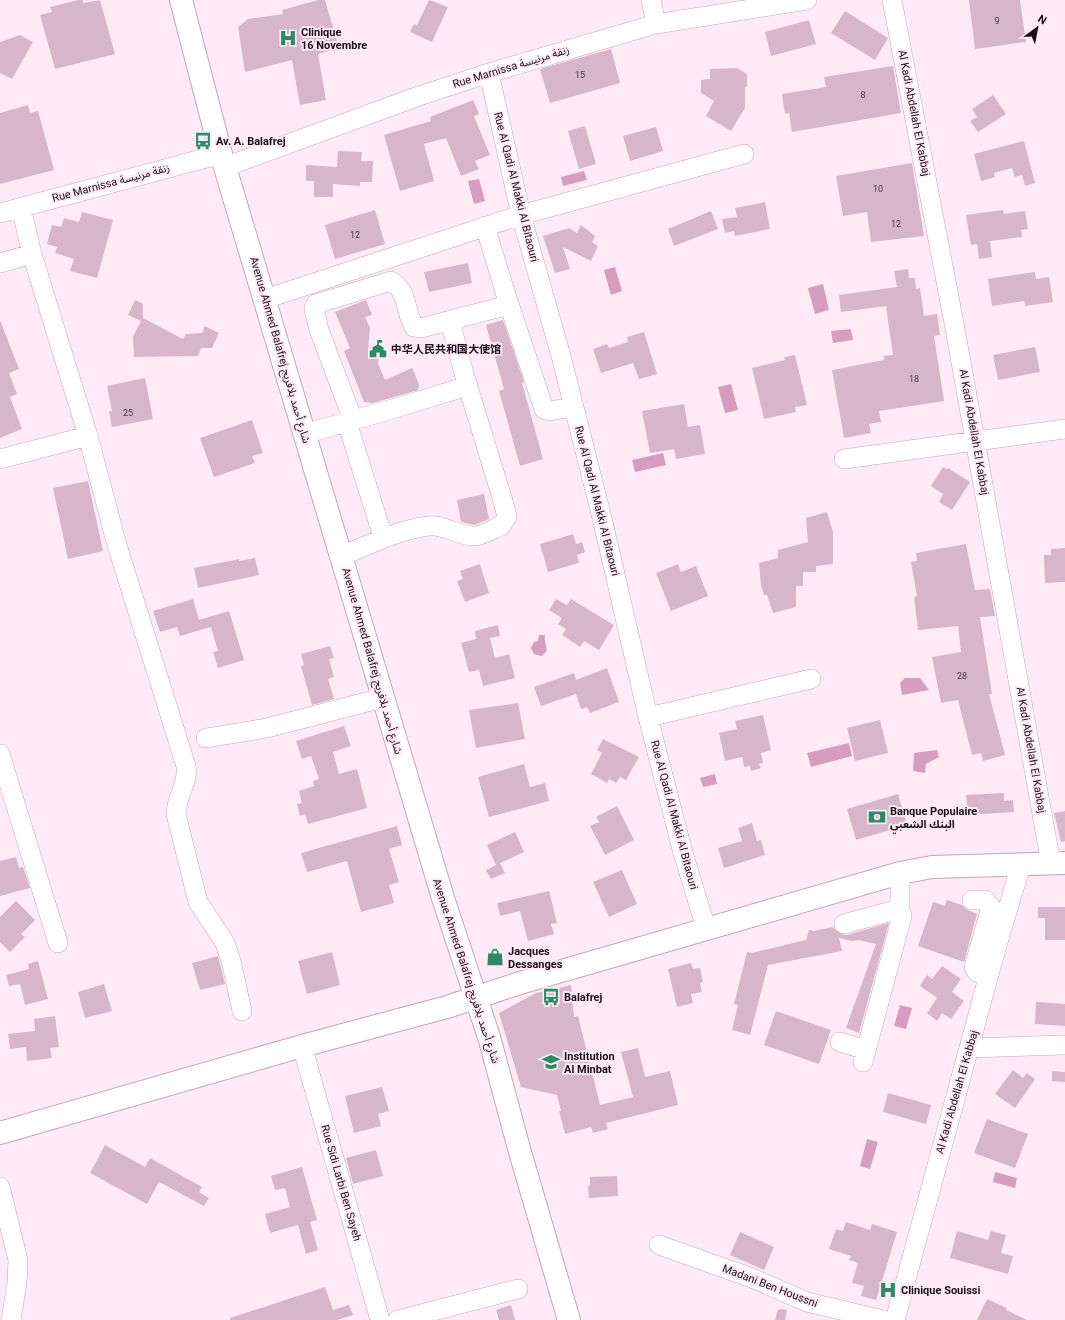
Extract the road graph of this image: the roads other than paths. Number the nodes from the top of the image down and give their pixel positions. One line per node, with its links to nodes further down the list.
1 (181, 0): 8 (main road, Avenue Ahmed Balafrej شارع أحمد بلافريج)
2 (651, 0): 5 (street)
3 (807, 0): 5 (street, Rue Marnissa زنقة مرنيسة)
4 (892, 0): 24 (street, Al Kadi Abdellah El Kabbaj)
5 (656, 24): 6 (street, Rue Marnissa زنقة مرنيسة)
6 (489, 72): 8 (street, Rue Marnissa زنقة مرنيسة); 11 (street, Rue Al Qadi Al Makki Al Bitaouri)
7 (744, 154): 11 (street)
8 (223, 161): 9 (street, Rue Marnissa زنقة مرنيسة); 15 (main road, Avenue Ahmed Balafrej شارع أحمد بلافريج)
9 (21, 207): 10 (street, Rue Marnissa زنقة مرنيسة); 13 (street)
10 (0, 213)
11 (521, 215): 12 (street); 19 (street, Rue Al Qadi Al Makki Al Bitaouri)
12 (486, 226): 15 (street); 16 (street)
13 (32, 254): 14 (street); 23 (street)
14 (0, 263)
15 (265, 298): 22 (main road, Avenue Ahmed Balafrej شارع أحمد بلافريج)
16 (509, 305): 17 (street); 19 (street)
17 (450, 321): 18 (street); 20 (street)
18 (468, 386): 20 (street); 27 (street)
19 (573, 407): 31 (street, Rue Al Qadi Al Makki Al Bitaouri)
20 (350, 421): 22 (street); 27 (street)
21 (1065, 429): 24 (street)
22 (304, 434): 28 (main road, Avenue Ahmed Balafrej شارع أحمد بلافريج)
23 (88, 436): 25 (street); 44 (street)
24 (976, 441): 26 (street); 34 (street, Al Kadi Abdellah El Kabbaj)
25 (0, 459)
26 (844, 459)
27 (383, 537): 28 (street)
28 (341, 556): 30 (main road, Avenue Ahmed Balafrej شارع أحمد بلافريج)
29 (811, 678): 31 (street)
30 (382, 698): 32 (street); 43 (main road, Avenue Ahmed Balafrej شارع أحمد بلافريج)
31 (648, 717): 40 (street, Rue Al Qadi Al Makki Al Bitaouri)
32 (206, 738)
33 (0, 754): 41 (street)
34 (1058, 864): 35 (main road)
35 (1021, 865): 36 (main road); 42 (street, Al Kadi Abdellah El Kabbaj)
36 (900, 873): 38 (street); 40 (main road)
37 (972, 900): 42 (street)
38 (899, 911): 39 (street); 45 (street)
39 (844, 924)
40 (706, 928): 43 (main road)
41 (58, 943)
42 (989, 975): 48 (street, Al Kadi Abdellah El Kabbaj)
43 (476, 997): 47 (main road); 56 (main road, Avenue Ahmed Balafrej شارع أحمد بلافريج)
44 (242, 1011)
45 (840, 1042)
46 (1065, 1045): 48 (street)
47 (302, 1046): 49 (main road); 54 (street, Rue Sidi Larbi Ben Sayeh)
48 (970, 1048): 58 (street, Al Kadi Abdellah El Kabbaj)
49 (0, 1133)
50 (0, 1187): 53 (street)
51 (659, 1245): 57 (street, Madani Ben Houssni)
52 (518, 1289): 55 (street)
53 (11, 1320)
54 (380, 1320)
55 (398, 1320)
56 (569, 1320)
57 (883, 1320)
58 (895, 1320)

